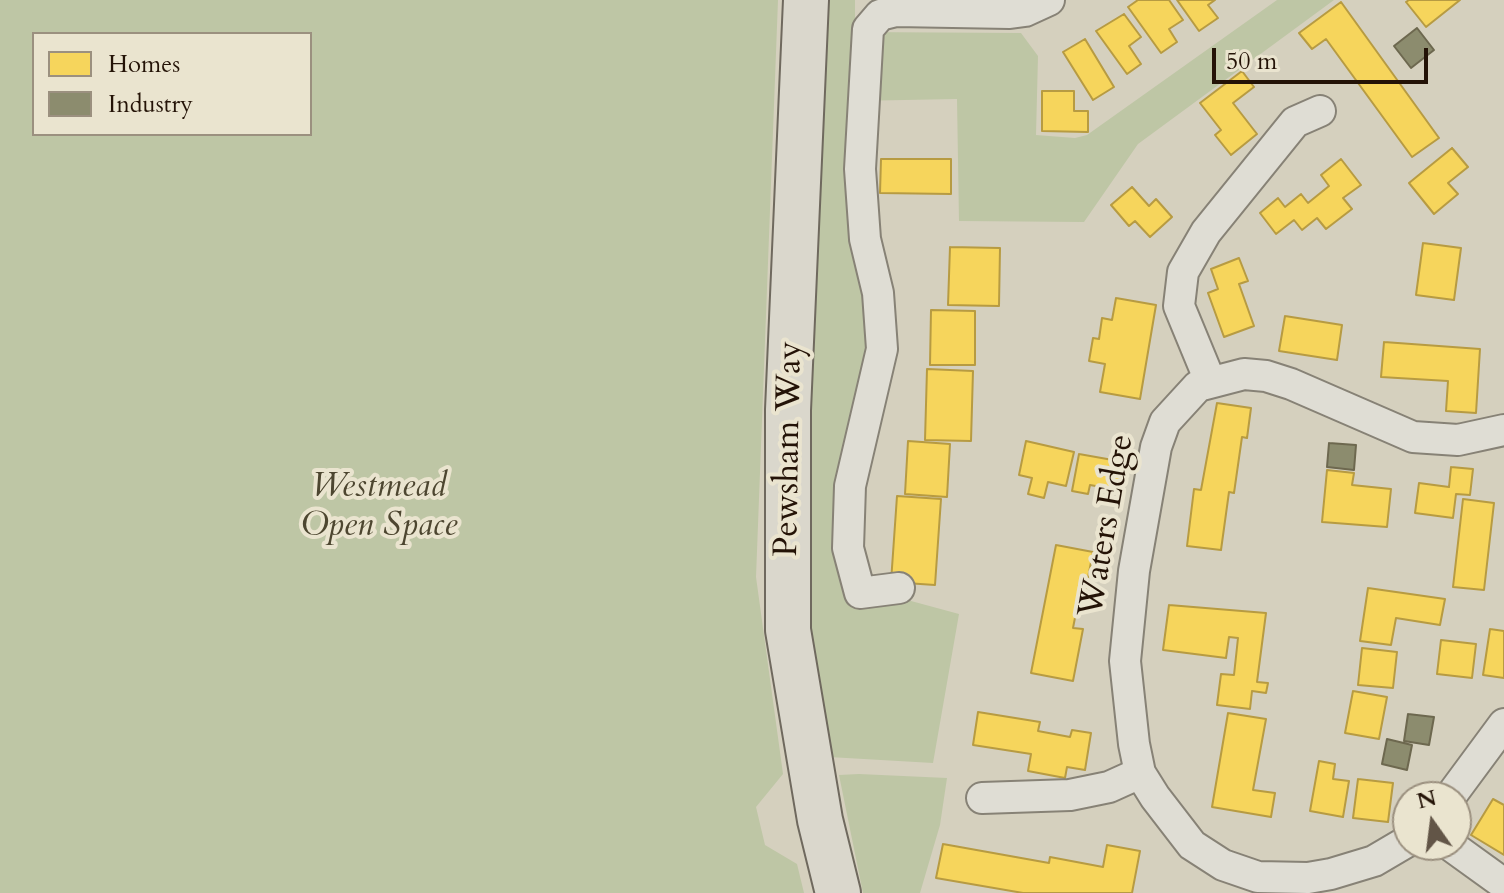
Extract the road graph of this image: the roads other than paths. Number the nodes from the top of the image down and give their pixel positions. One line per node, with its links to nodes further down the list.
1 (806, 0): 16 (main road, Pewsham Way)
2 (1049, 0): 3 (street)
3 (876, 8): 7 (street)
4 (1307, 109): 5 (street)
5 (1210, 381): 6 (street, Waters Edge); 9 (street, Waters Edge)
6 (1504, 430)
7 (899, 588)
8 (1504, 724): 10 (street)
9 (1140, 773): 11 (street); 15 (street, Waters Edge)
10 (1462, 781)
11 (982, 798)
12 (1392, 850): 15 (street, Waters Edge)
13 (1472, 861): 14 (street)
14 (1504, 884)
15 (1258, 885)
16 (838, 893)

